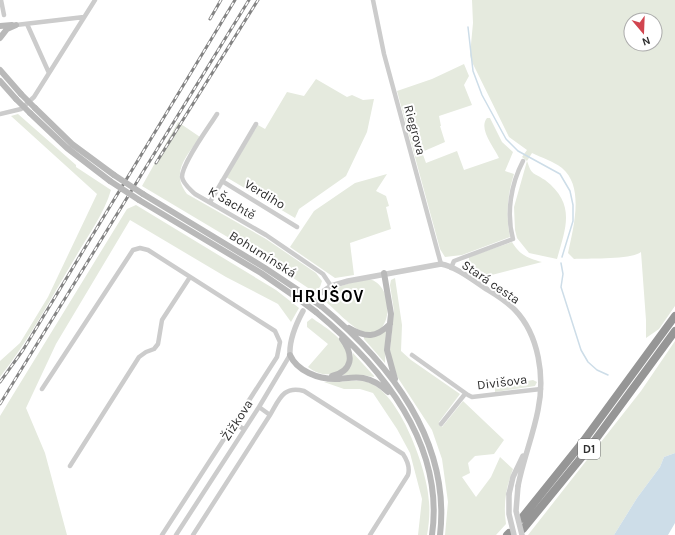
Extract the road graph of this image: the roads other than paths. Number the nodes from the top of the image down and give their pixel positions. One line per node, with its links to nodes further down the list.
1 (1, 0): 4 (street)
2 (94, 0): 5 (street)
3 (373, 0): 23 (street, Riegrova)
4 (4, 15)
5 (84, 17): 6 (street); 12 (street)
6 (26, 24): 7 (street); 12 (street)
7 (16, 25): 8 (main road); 9 (main road)
8 (0, 26)
9 (0, 38)
10 (0, 64): 13 (main road)
11 (0, 70): 13 (main road, Bohumínská)
12 (49, 73): 14 (street)
13 (2, 81): 18 (main road, Bohumínská, bridge); 18 (main road, Bohumínská, bridge)
14 (0, 114)
15 (216, 114): 21 (street, K Šachtě)
16 (256, 124): 19 (street)
17 (523, 161): 24 (street)
18 (112, 178): 20 (main road, Bohumínská, bridge)
19 (222, 181): 21 (street); 22 (street, Verdiho)
20 (141, 197): 31 (main road, Bohumínská, bridge); 33 (main road, Bohumínská, bridge)
21 (210, 202): 27 (street, K Šachtě)
22 (297, 227)
23 (441, 264): 24 (street, Stará cesta); 25 (street, Stará cesta)
24 (451, 268): 39 (street, Stará cesta)
25 (384, 273): 27 (street, Stará cesta); 32 (main road)
26 (190, 277): 38 (street); 45 (street); 49 (street)
27 (332, 286): 28 (street, Stará cesta)
28 (318, 295)
29 (303, 311): 35 (street, Žižkova)
30 (675, 316): 50 (highway, D1)
31 (337, 320): 32 (main road); 40 (main road, Bohumínská)
32 (390, 324): 40 (main road)
33 (332, 326): 37 (main road); 43 (main road, Bohumínská)
34 (675, 331): 51 (highway, D1)
35 (290, 355): 37 (main road); 42 (street, Žižkova)
36 (412, 355): 41 (street, Divišova)
37 (325, 378): 43 (main road)
38 (42, 389)
39 (541, 389): 41 (street, Divišova); 48 (street, Stará cesta)
40 (400, 391): 58 (main road, Bohumínská)
41 (465, 394): 46 (street, Divišova)
42 (259, 407): 44 (street); 47 (street, Žižkova)
43 (402, 408): 57 (main road, Bohumínská)
44 (270, 416): 55 (street); 56 (street)
45 (234, 423): 47 (street); 53 (street)
46 (441, 424)
47 (244, 429): 54 (street, Žižkova)
48 (528, 446): 51 (street, bridge); 52 (street, bridge)
49 (70, 466)
50 (521, 519)
51 (523, 532)
52 (510, 534)
53 (162, 535)
54 (176, 535)
55 (193, 535)
56 (370, 535)
57 (432, 535)
58 (440, 535)

